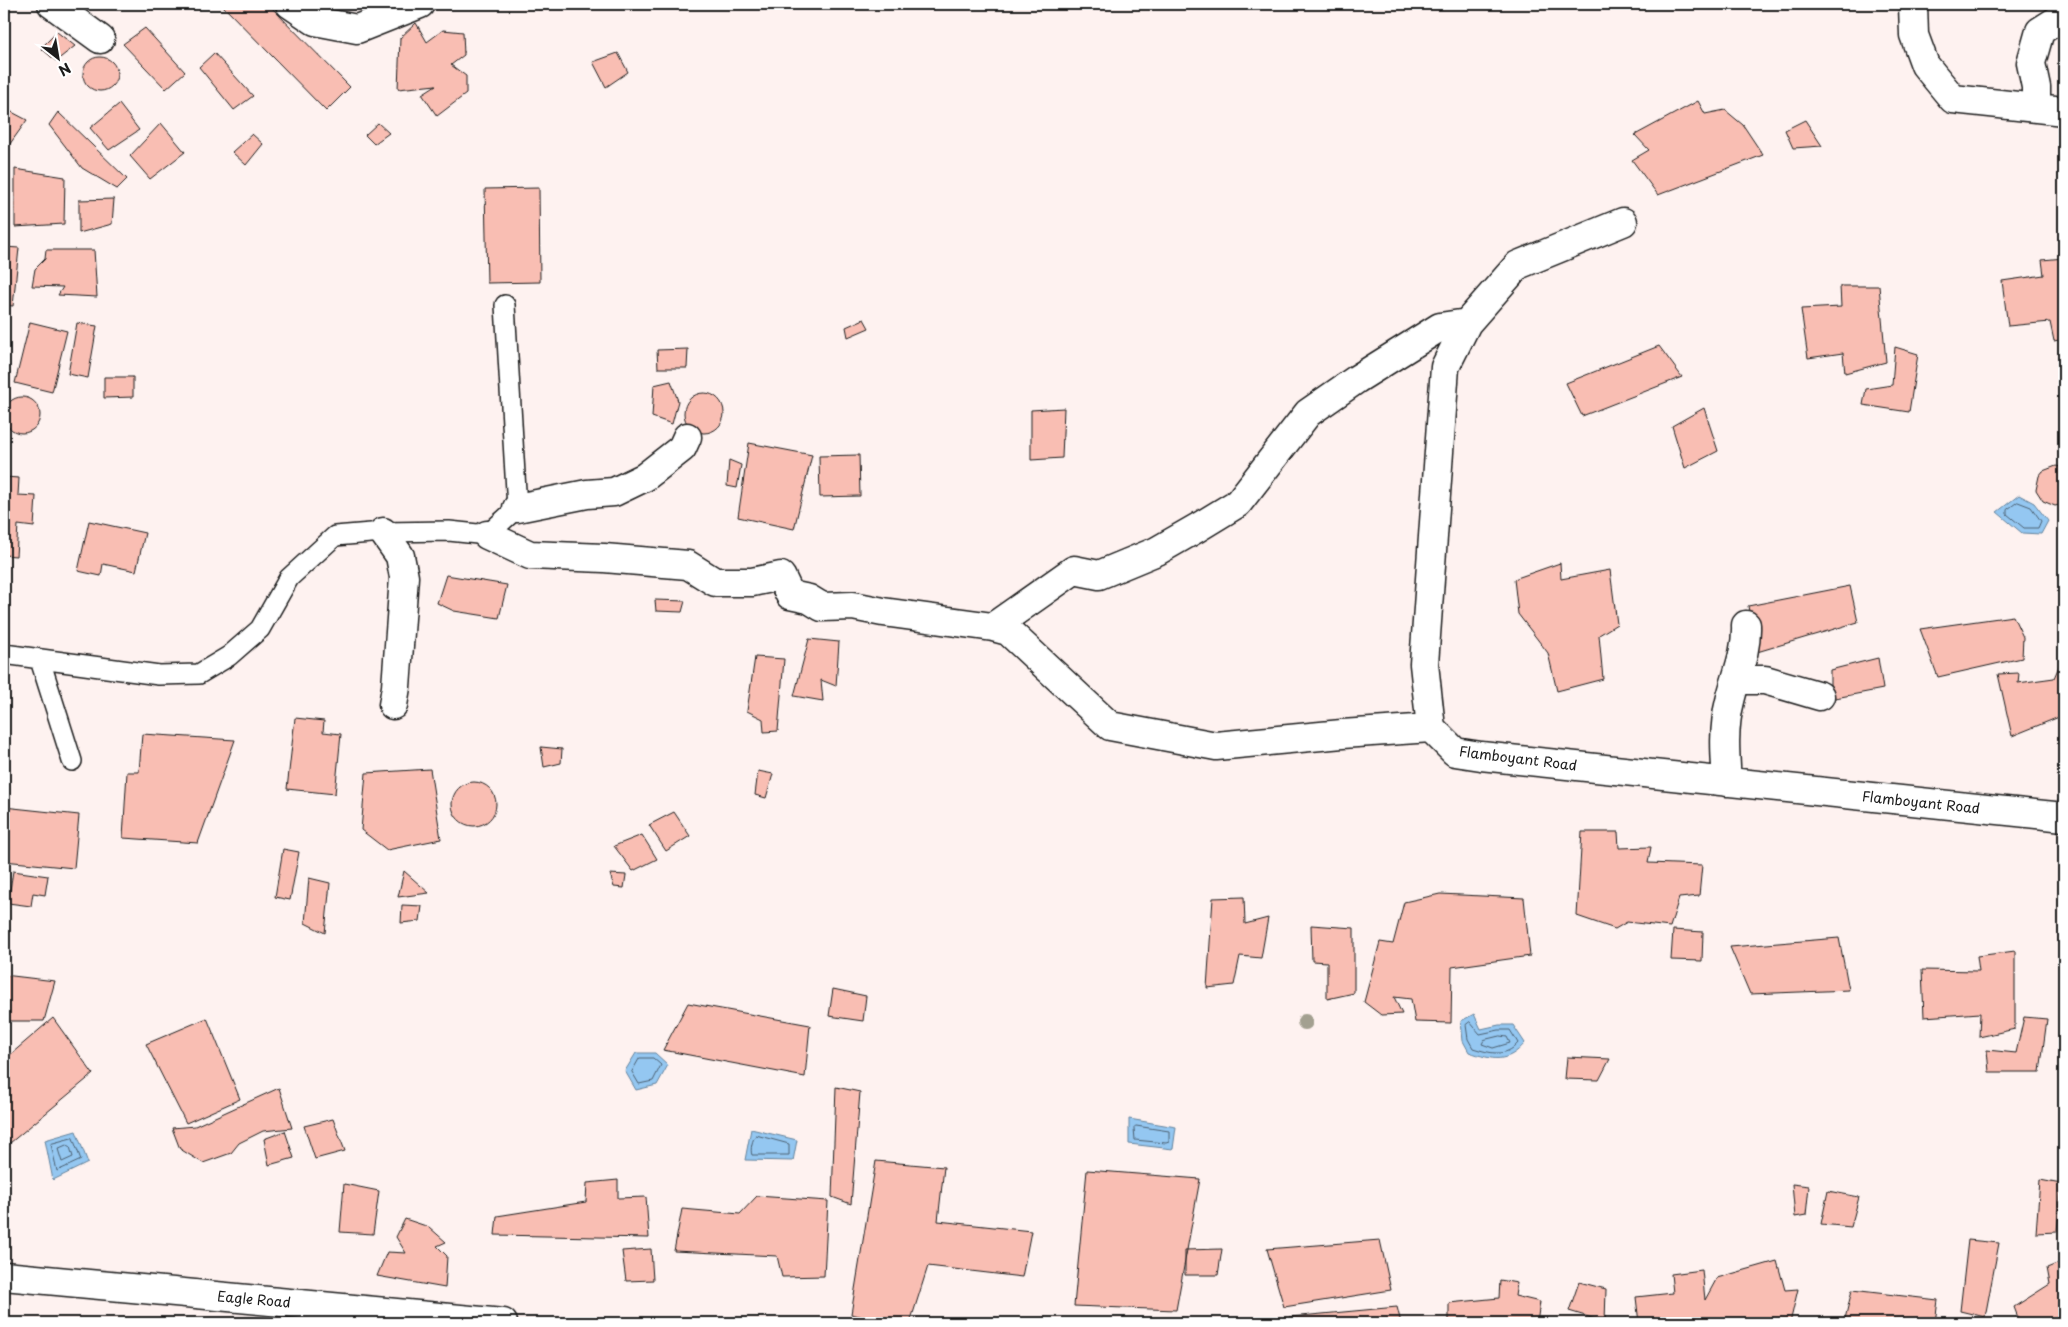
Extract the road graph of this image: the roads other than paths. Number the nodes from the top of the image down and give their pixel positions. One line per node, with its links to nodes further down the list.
1 (52, 4): 6 (street)
2 (290, 4): 3 (street)
3 (420, 4)
4 (1913, 4): 7 (street)
5 (2064, 18): 7 (street)
6 (100, 39)
7 (2036, 108): 8 (street)
8 (2064, 111)
9 (1623, 222): 11 (street)
10 (505, 305): 13 (lane)
11 (1467, 323): 17 (street); 23 (street)
12 (686, 437): 13 (street)
13 (517, 508): 15 (lane)
14 (383, 532): 15 (lane); 19 (lane); 22 (street)
15 (487, 535): 17 (street)
16 (1746, 625): 20 (street)
17 (993, 627): 23 (street)
18 (4, 654): 19 (lane)
19 (40, 660): 24 (lane)
20 (1737, 680): 21 (street); 25 (street)
21 (1820, 696)
22 (393, 705)
23 (1431, 728): 25 (street, Flamboyant Road)
24 (72, 761)
25 (1727, 782): 26 (street, Flamboyant Road)
26 (2064, 818)
27 (4, 1276): 28 (street, Eagle Road)
28 (503, 1323)

